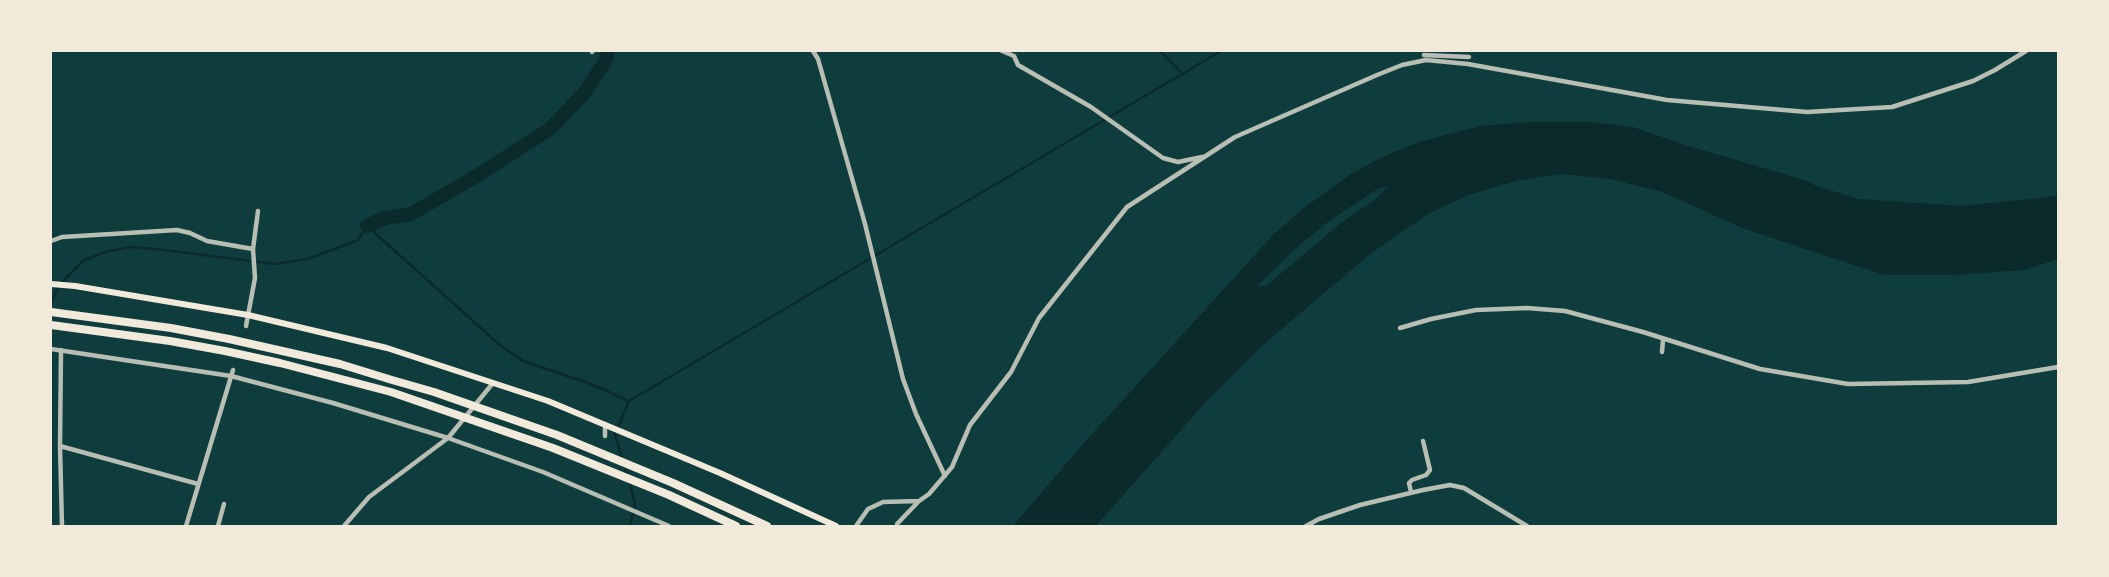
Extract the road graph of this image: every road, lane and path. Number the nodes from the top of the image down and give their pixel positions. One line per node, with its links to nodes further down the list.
1 (813, 51): 29 (street)
2 (1002, 51): 6 (street)
3 (2026, 51): 4 (street)
4 (1424, 55): 5 (street); 6 (street)
5 (1469, 57)
6 (1203, 157): 29 (street)
7 (258, 212): 9 (street)
8 (51, 240): 9 (street)
9 (253, 249): 12 (street)
10 (51, 284): 12 (main road)
11 (51, 312): 41 (highway)
12 (248, 315): 14 (street); 23 (main road)
13 (51, 325): 40 (highway)
14 (246, 326)
15 (1400, 328): 16 (street)
16 (1663, 340): 19 (street); 20 (street)
17 (51, 349): 18 (street)
18 (61, 350): 22 (street); 28 (street)
19 (1662, 352)
20 (2058, 367)
21 (233, 370): 22 (street)
22 (231, 376): 26 (street); 30 (street)
23 (493, 383): 24 (main road); 26 (street)
24 (604, 424): 25 (street); 42 (main road)
25 (605, 436)
26 (448, 438): 38 (street); 39 (street)
27 (1423, 441): 31 (street)
28 (60, 446): 30 (street); 35 (street)
29 (945, 476): 32 (street)
30 (198, 484): 36 (street)
31 (1412, 492): 44 (street); 45 (street)
32 (919, 501): 34 (street); 43 (street)
33 (224, 504): 37 (street)
34 (897, 524)
35 (62, 526)
36 (186, 526)
37 (218, 526)
38 (344, 526)
39 (669, 526)
40 (736, 526)
41 (767, 526)
42 (836, 526)
43 (856, 526)
44 (1306, 526)
45 (1527, 526)

